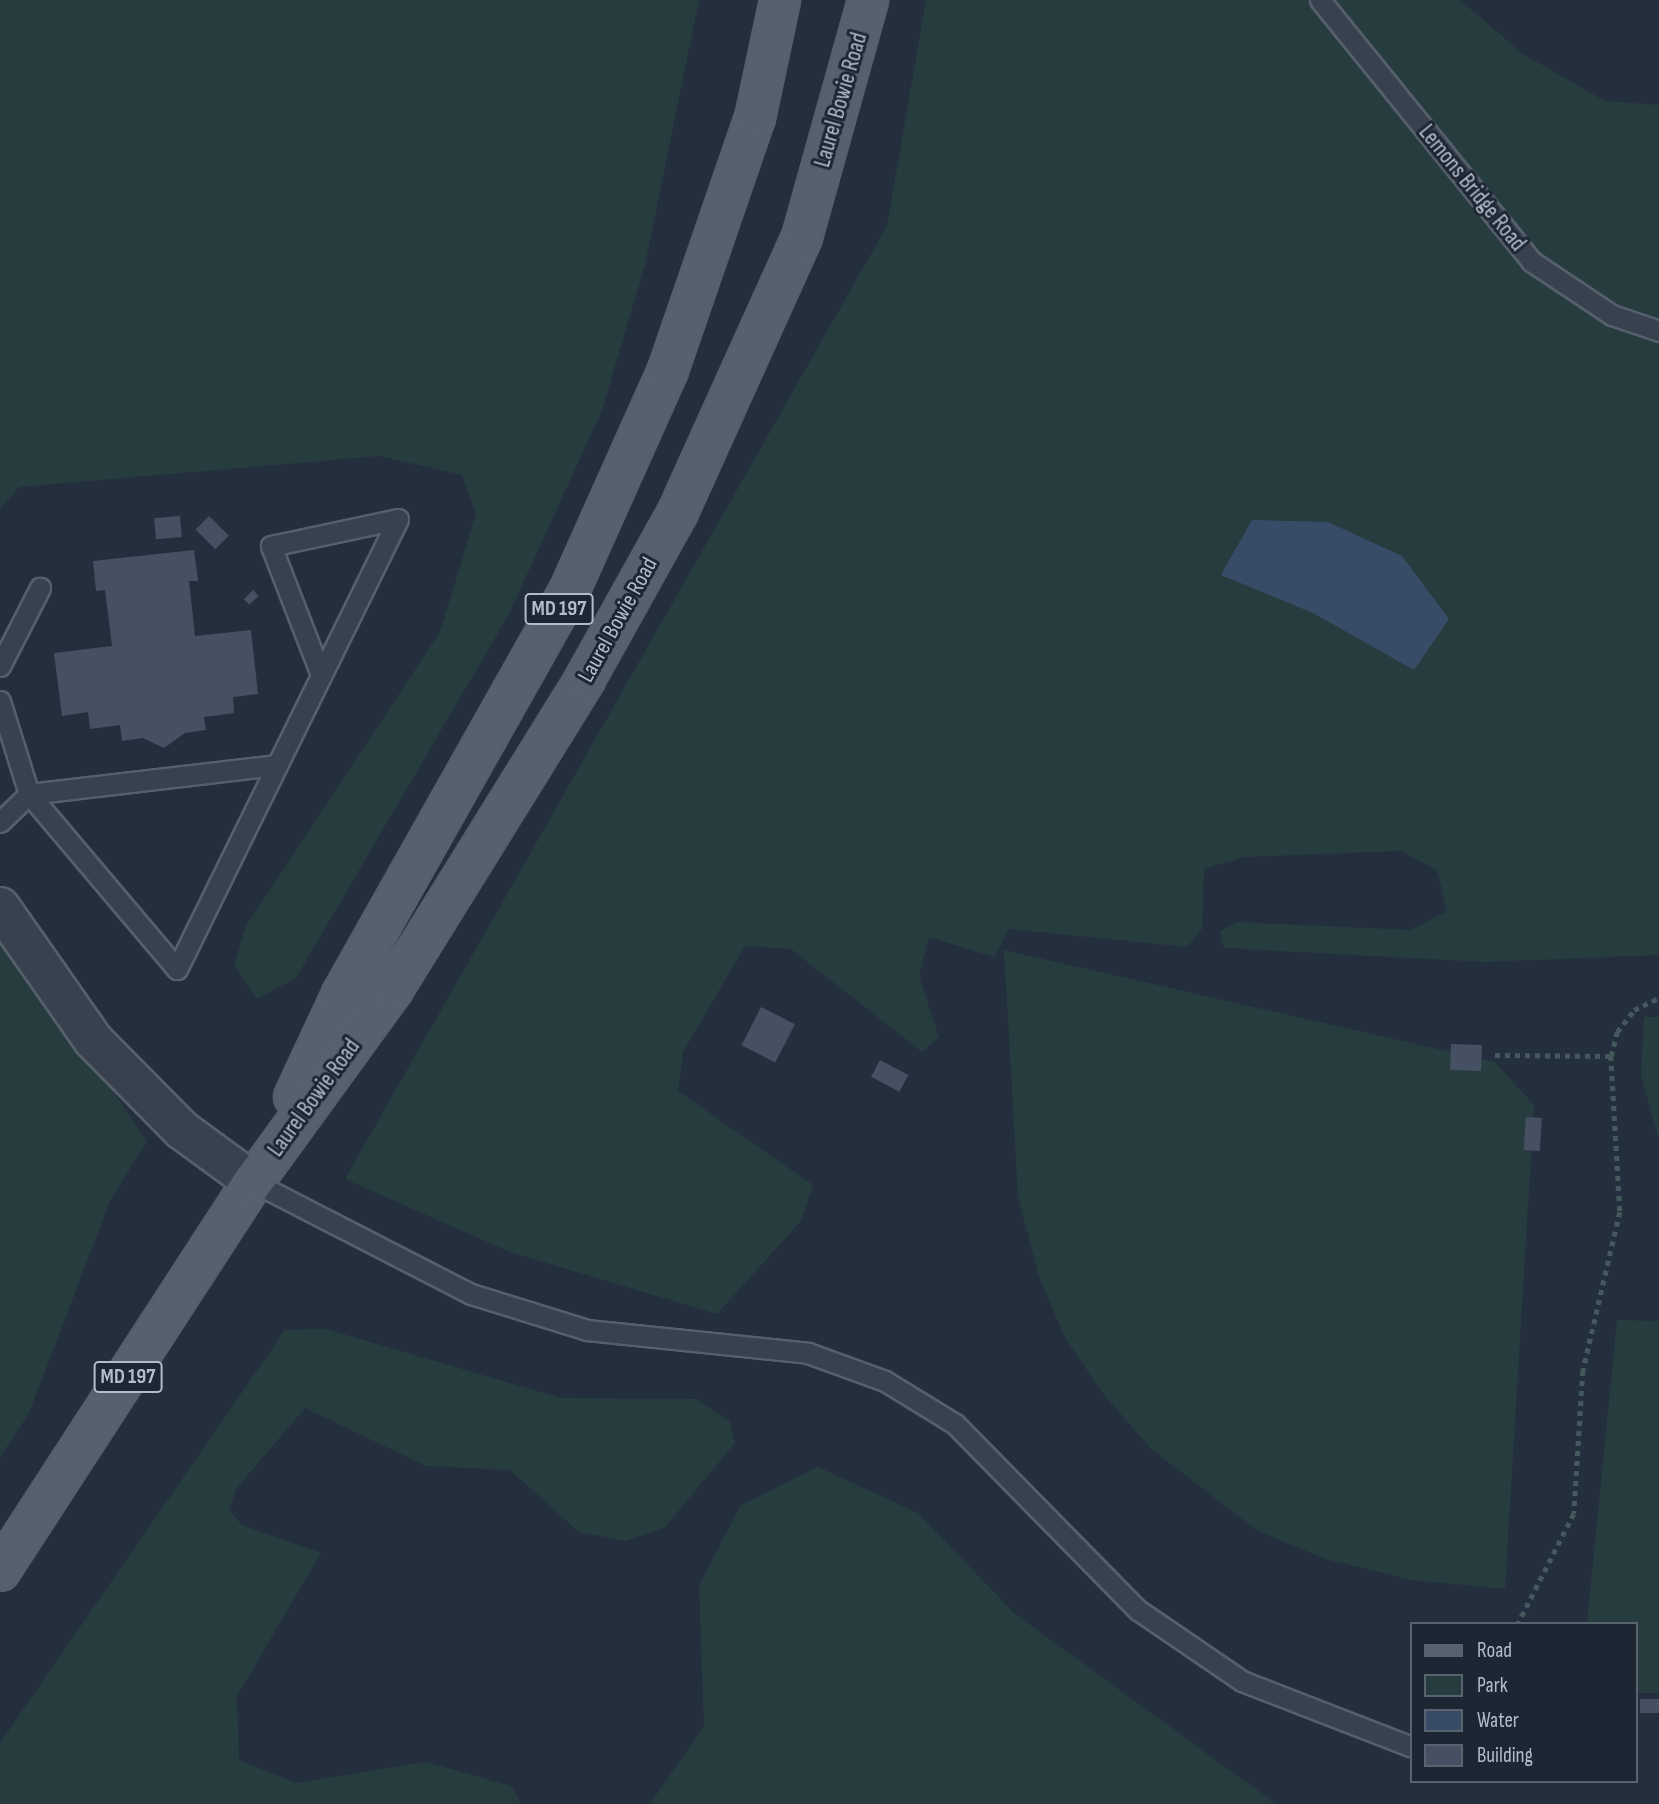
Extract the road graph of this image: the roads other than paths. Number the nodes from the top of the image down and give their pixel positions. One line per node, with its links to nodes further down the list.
1 (780, 0): 13 (main road, Laurel Bowie Road / MD 197)
2 (868, 0): 13 (main road, Laurel Bowie Road / MD 197)
3 (1320, 0): 4 (lane, Lemons Bridge Road)
4 (1659, 331)
5 (40, 588): 6 (lane)
6 (0, 666)
7 (321, 675): 7 (lane); 9 (lane)
8 (0, 701): 10 (lane)
9 (278, 765): 10 (lane); 10 (lane)
10 (29, 794): 11 (lane)
11 (0, 822)
12 (0, 907): 13 (street)
13 (253, 1182): 14 (main road, Laurel Bowie Road / MD 197); 15 (lane)
14 (0, 1571)
15 (1410, 1746)

